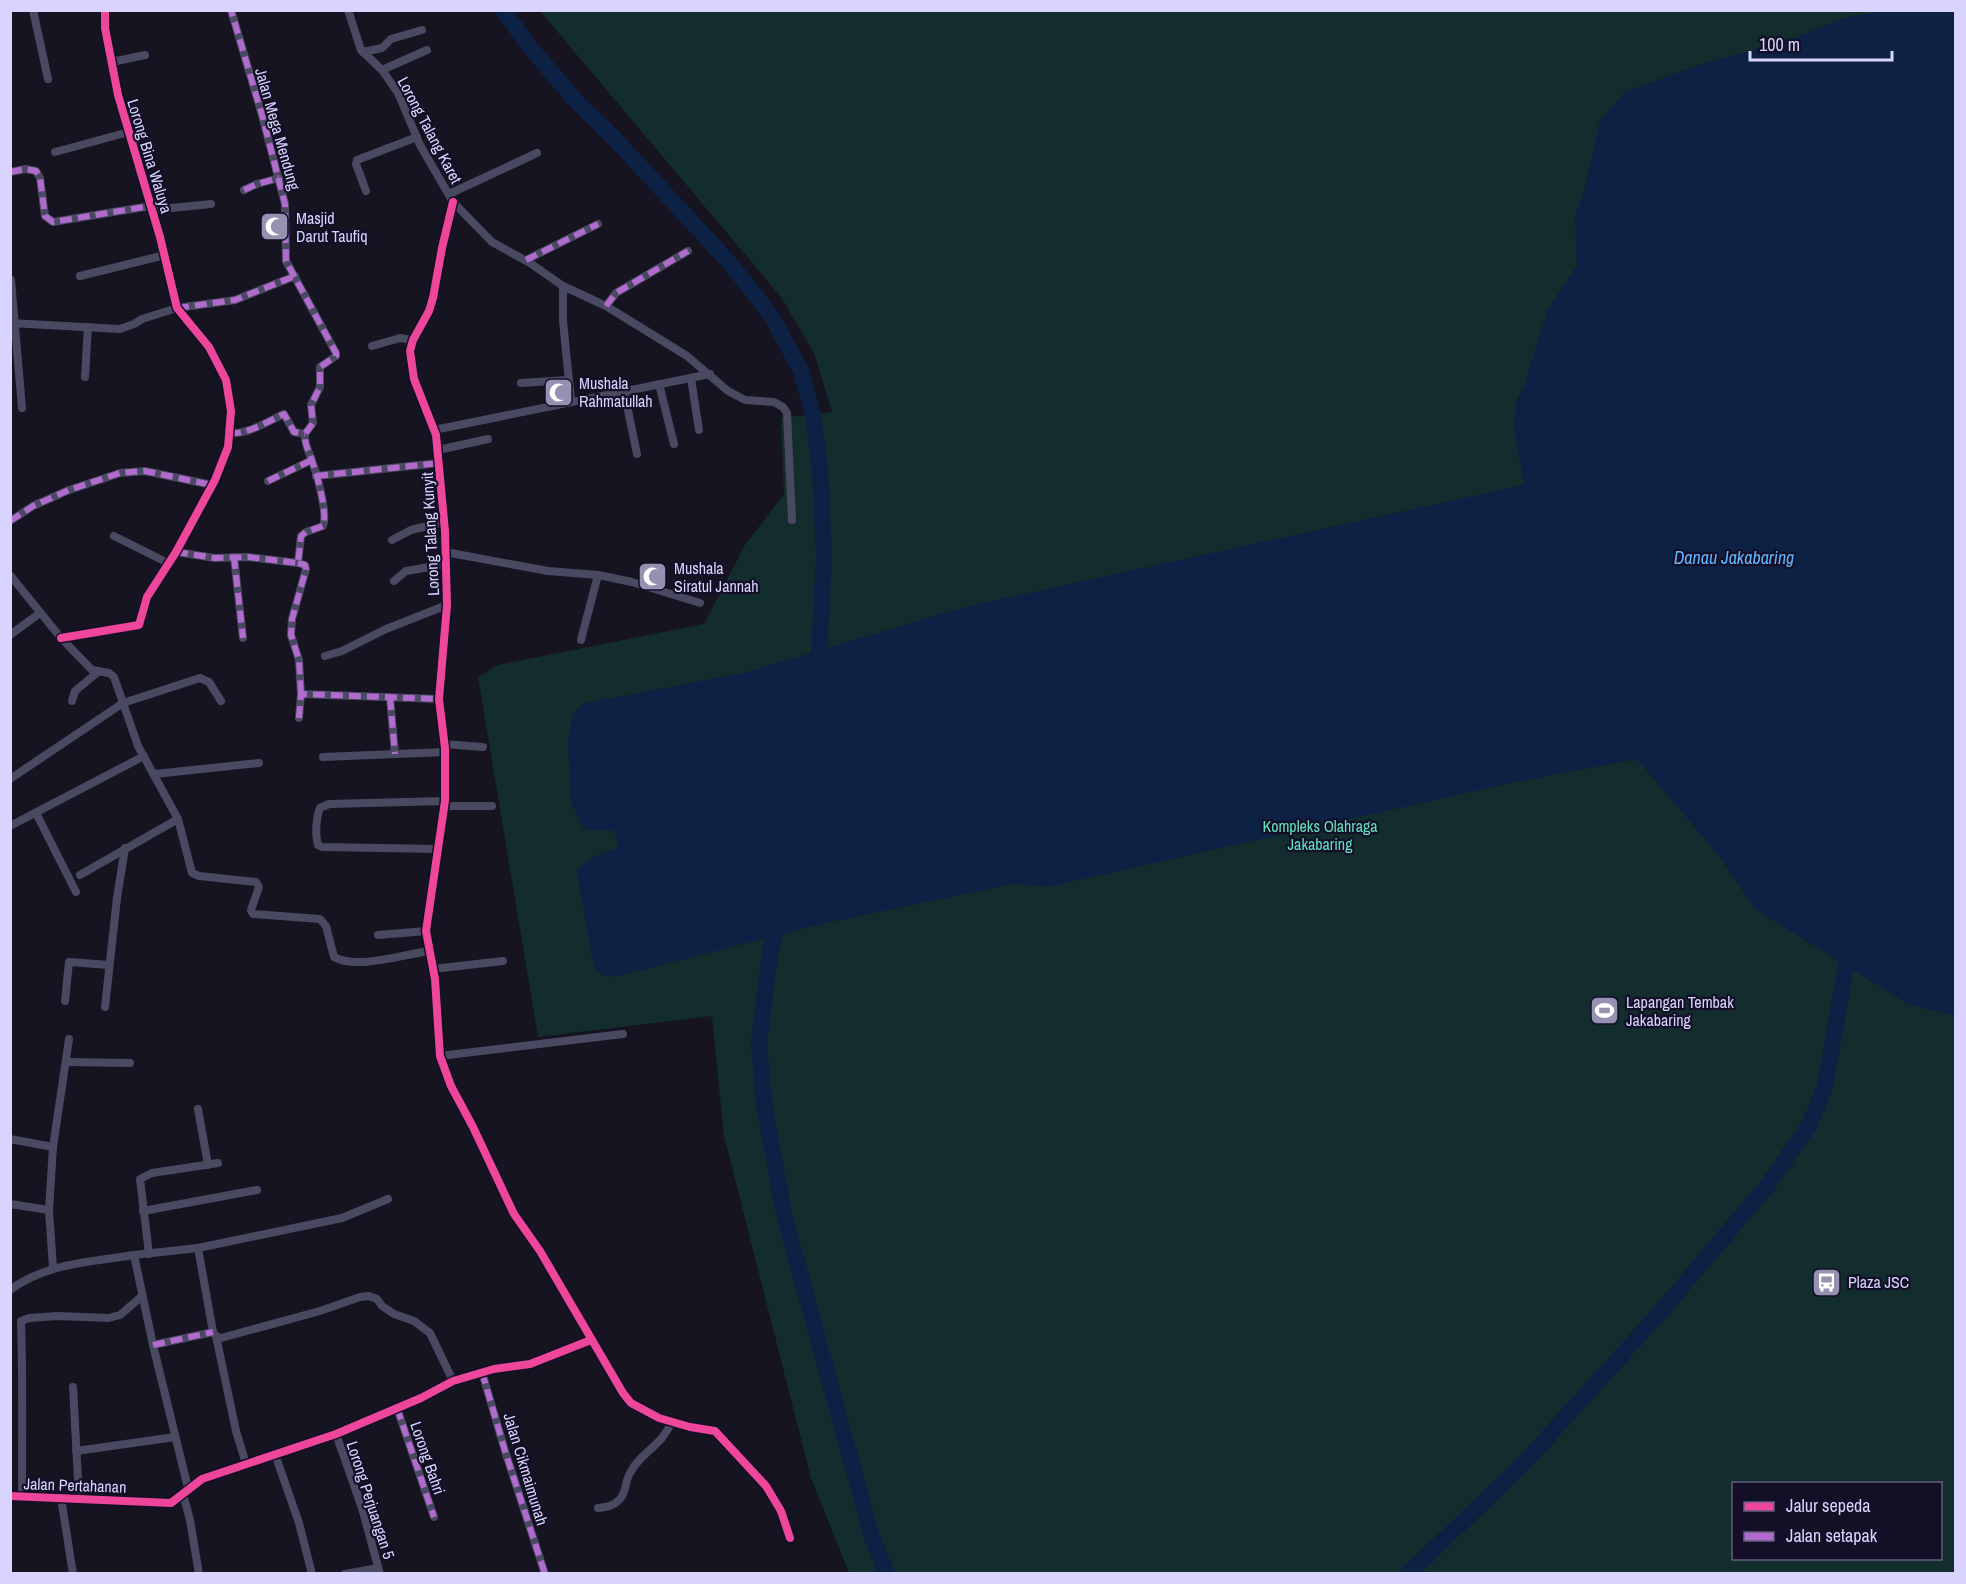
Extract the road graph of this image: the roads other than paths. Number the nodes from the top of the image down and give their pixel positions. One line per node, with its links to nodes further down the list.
1 (33, 10): 11 (street)
2 (105, 10): 9 (street, Lorong Bina Waluya)
3 (231, 10): 17 (street, Jalan Mega Mendung)
4 (348, 10): 7 (street, Lorong Talang Karet)
5 (422, 30): 7 (street)
6 (427, 50): 10 (street)
7 (363, 52): 10 (street, Lorong Talang Karet)
8 (145, 55): 9 (street)
9 (112, 62): 12 (street, Lorong Bina Waluya)
10 (382, 70): 13 (street, Lorong Talang Karet)
11 (48, 79)
12 (129, 132): 14 (street); 23 (street, Lorong Bina Waluya)
13 (417, 137): 19 (street); 20 (street, Lorong Talang Karet)
14 (55, 152)
15 (537, 153): 20 (street)
16 (10, 172): 23 (street)
17 (279, 178): 18 (street); 29 (street, Jalan Mega Mendung)
18 (244, 190)
19 (366, 190)
20 (449, 194): 21 (street, Lorong Talang Karet)
21 (453, 202): 27 (street, Lorong Talang Karet); 36 (street, Lorong Talang Kunyit)
22 (211, 204): 23 (street)
23 (151, 208): 26 (street, Lorong Bina Waluya)
24 (598, 224): 27 (street)
25 (688, 250): 32 (street)
26 (165, 255): 28 (street); 33 (street, Lorong Bina Waluya)
27 (526, 260): 31 (street, Lorong Talang Karet)
28 (80, 276)
29 (295, 276): 33 (street); 50 (street, Jalan Mega Mendung)
30 (11, 280): 34 (street)
31 (563, 286): 32 (street, Lorong Talang Karet); 41 (street)
32 (606, 306): 38 (street, Lorong Talang Karet)
33 (177, 308): 35 (street); 49 (street)
34 (12, 323): 35 (street); 46 (street)
35 (88, 327): 39 (street)
36 (413, 340): 37 (street); 47 (street, Lorong Talang Kunyit)
37 (372, 346)
38 (710, 374): 40 (street); 60 (street, Lorong Talang Karet)
39 (86, 377)
40 (692, 378): 43 (street); 48 (street)
41 (568, 380): 42 (street); 45 (street)
42 (521, 383)
43 (659, 384): 44 (street); 52 (street)
44 (624, 391): 45 (street); 54 (street)
45 (571, 401): 47 (street)
46 (22, 408)
47 (434, 430): 53 (street, Lorong Talang Kunyit)
48 (699, 430)
49 (229, 432): 50 (street); 59 (street)
50 (304, 434): 55 (street)
51 (488, 439): 53 (street)
52 (674, 444)
53 (438, 450): 56 (street, Lorong Talang Kunyit)
54 (637, 454)
55 (312, 460): 57 (street); 58 (street)
56 (439, 463): 57 (street); 62 (street, Lorong Talang Kunyit)
57 (316, 476): 69 (street)
58 (268, 481)
59 (212, 485): 61 (street); 65 (street)
60 (792, 520)
61 (10, 521)
62 (444, 522): 64 (street); 66 (street, Lorong Talang Kunyit)
63 (114, 536): 68 (street)
64 (392, 540)
65 (176, 552): 67 (street); 68 (street)
66 (445, 552): 70 (street, Lorong Talang Kunyit); 71 (street)
67 (234, 557): 69 (street); 79 (street)
68 (168, 563): 78 (street)
69 (298, 563): 83 (street)
70 (447, 564): 73 (street); 75 (street, Lorong Talang Kunyit)
71 (598, 575): 74 (street); 80 (street)
72 (12, 580): 76 (street)
73 (393, 581)
74 (700, 603)
75 (447, 605): 81 (street); 85 (street, Lorong Talang Kunyit)
76 (40, 613): 77 (street); 78 (street)
77 (10, 635)
78 (61, 638): 82 (street)
79 (243, 638)
80 (581, 640)
81 (326, 656)
82 (98, 672): 87 (street); 88 (street)
83 (301, 694): 84 (street); 89 (street)
84 (390, 698): 85 (street); 92 (street)
85 (439, 699): 91 (street, Lorong Talang Kunyit)
86 (221, 700): 88 (street)
87 (72, 701)
88 (123, 703): 93 (street); 97 (street)
89 (299, 718)
90 (483, 747): 91 (street)
91 (445, 748): 92 (street); 98 (street, Lorong Talang Kunyit)
92 (395, 754): 94 (street)
93 (144, 756): 96 (street); 100 (street)
94 (322, 757)
95 (259, 763): 96 (street)
96 (155, 774): 101 (street)
97 (10, 779)
98 (445, 803): 99 (street); 104 (street, Lorong Talang Kunyit); 104 (street)
99 (492, 806)
100 (36, 813): 102 (street); 106 (street)
101 (178, 819): 103 (street); 109 (street)
102 (10, 826)
103 (125, 848): 105 (street); 111 (street)
104 (439, 849): 107 (street, Lorong Talang Kunyit)
105 (80, 875)
106 (76, 892)
107 (426, 931): 108 (street); 109 (street, Lorong Talang Kunyit)
108 (378, 935)
109 (430, 951): 112 (street, Lorong Talang Kunyit)
110 (503, 961): 112 (street)
111 (109, 965): 113 (street); 114 (street)
112 (433, 969): 117 (street, Lorong Talang Kunyit)
113 (64, 1001)
114 (105, 1007)
115 (623, 1034): 117 (street)
116 (69, 1039): 118 (street)
117 (440, 1056): 137 (street, Lorong Talang Kunyit)
118 (66, 1062): 119 (street); 122 (street)
119 (130, 1063)
120 (198, 1108): 124 (street)
121 (10, 1139): 122 (street)
122 (53, 1147): 128 (street)
123 (218, 1163): 124 (street)
124 (208, 1165): 129 (street)
125 (257, 1190): 129 (street)
126 (388, 1199): 130 (street)
127 (10, 1204): 128 (street)
128 (49, 1210): 133 (street)
129 (143, 1211): 131 (street)
130 (198, 1248): 131 (street); 136 (street)
131 (149, 1254): 132 (street)
132 (134, 1256): 133 (street); 135 (street)
133 (53, 1268): 134 (street)
134 (10, 1290)
135 (142, 1296): 138 (street); 151 (street)
136 (214, 1334): 138 (street); 140 (street); 148 (street)
137 (591, 1340): 139 (street, Jalan Pertahanan); 143 (street, Lorong Talang Kunyit)
138 (153, 1345): 145 (street)
139 (482, 1372): 140 (street, Jalan Pertahanan); 162 (street, Jalan Cikmaimunah)
140 (453, 1381): 142 (street, Jalan Pertahanan)
141 (73, 1387): 146 (street)
142 (397, 1408): 144 (street, Jalan Pertahanan); 155 (street, Lorong Bahri)
143 (672, 1421): 154 (street); 156 (street, Lorong Talang Kunyit)
144 (336, 1434): 147 (street, Jalan Pertahanan); 157 (street, Lorong Perjuangan 5)
145 (175, 1437): 146 (street); 149 (street)
146 (76, 1452): 153 (street)
147 (275, 1454): 148 (street, Jalan Pertahanan); 160 (street)
148 (246, 1464): 149 (street, Jalan Pertahanan)
149 (185, 1491): 153 (street, Jalan Pertahanan); 159 (street)
150 (10, 1496): 151 (street, Jalan Pertahanan)
151 (22, 1496): 152 (street, Jalan Pertahanan)
152 (61, 1497): 153 (street, Jalan Pertahanan); 158 (street)
153 (79, 1498)
154 (598, 1508)
155 (434, 1517)
156 (790, 1538)
157 (379, 1571): 161 (street)
158 (73, 1574)
159 (199, 1574)
160 (312, 1574)
161 (345, 1574)
162 (544, 1574)

